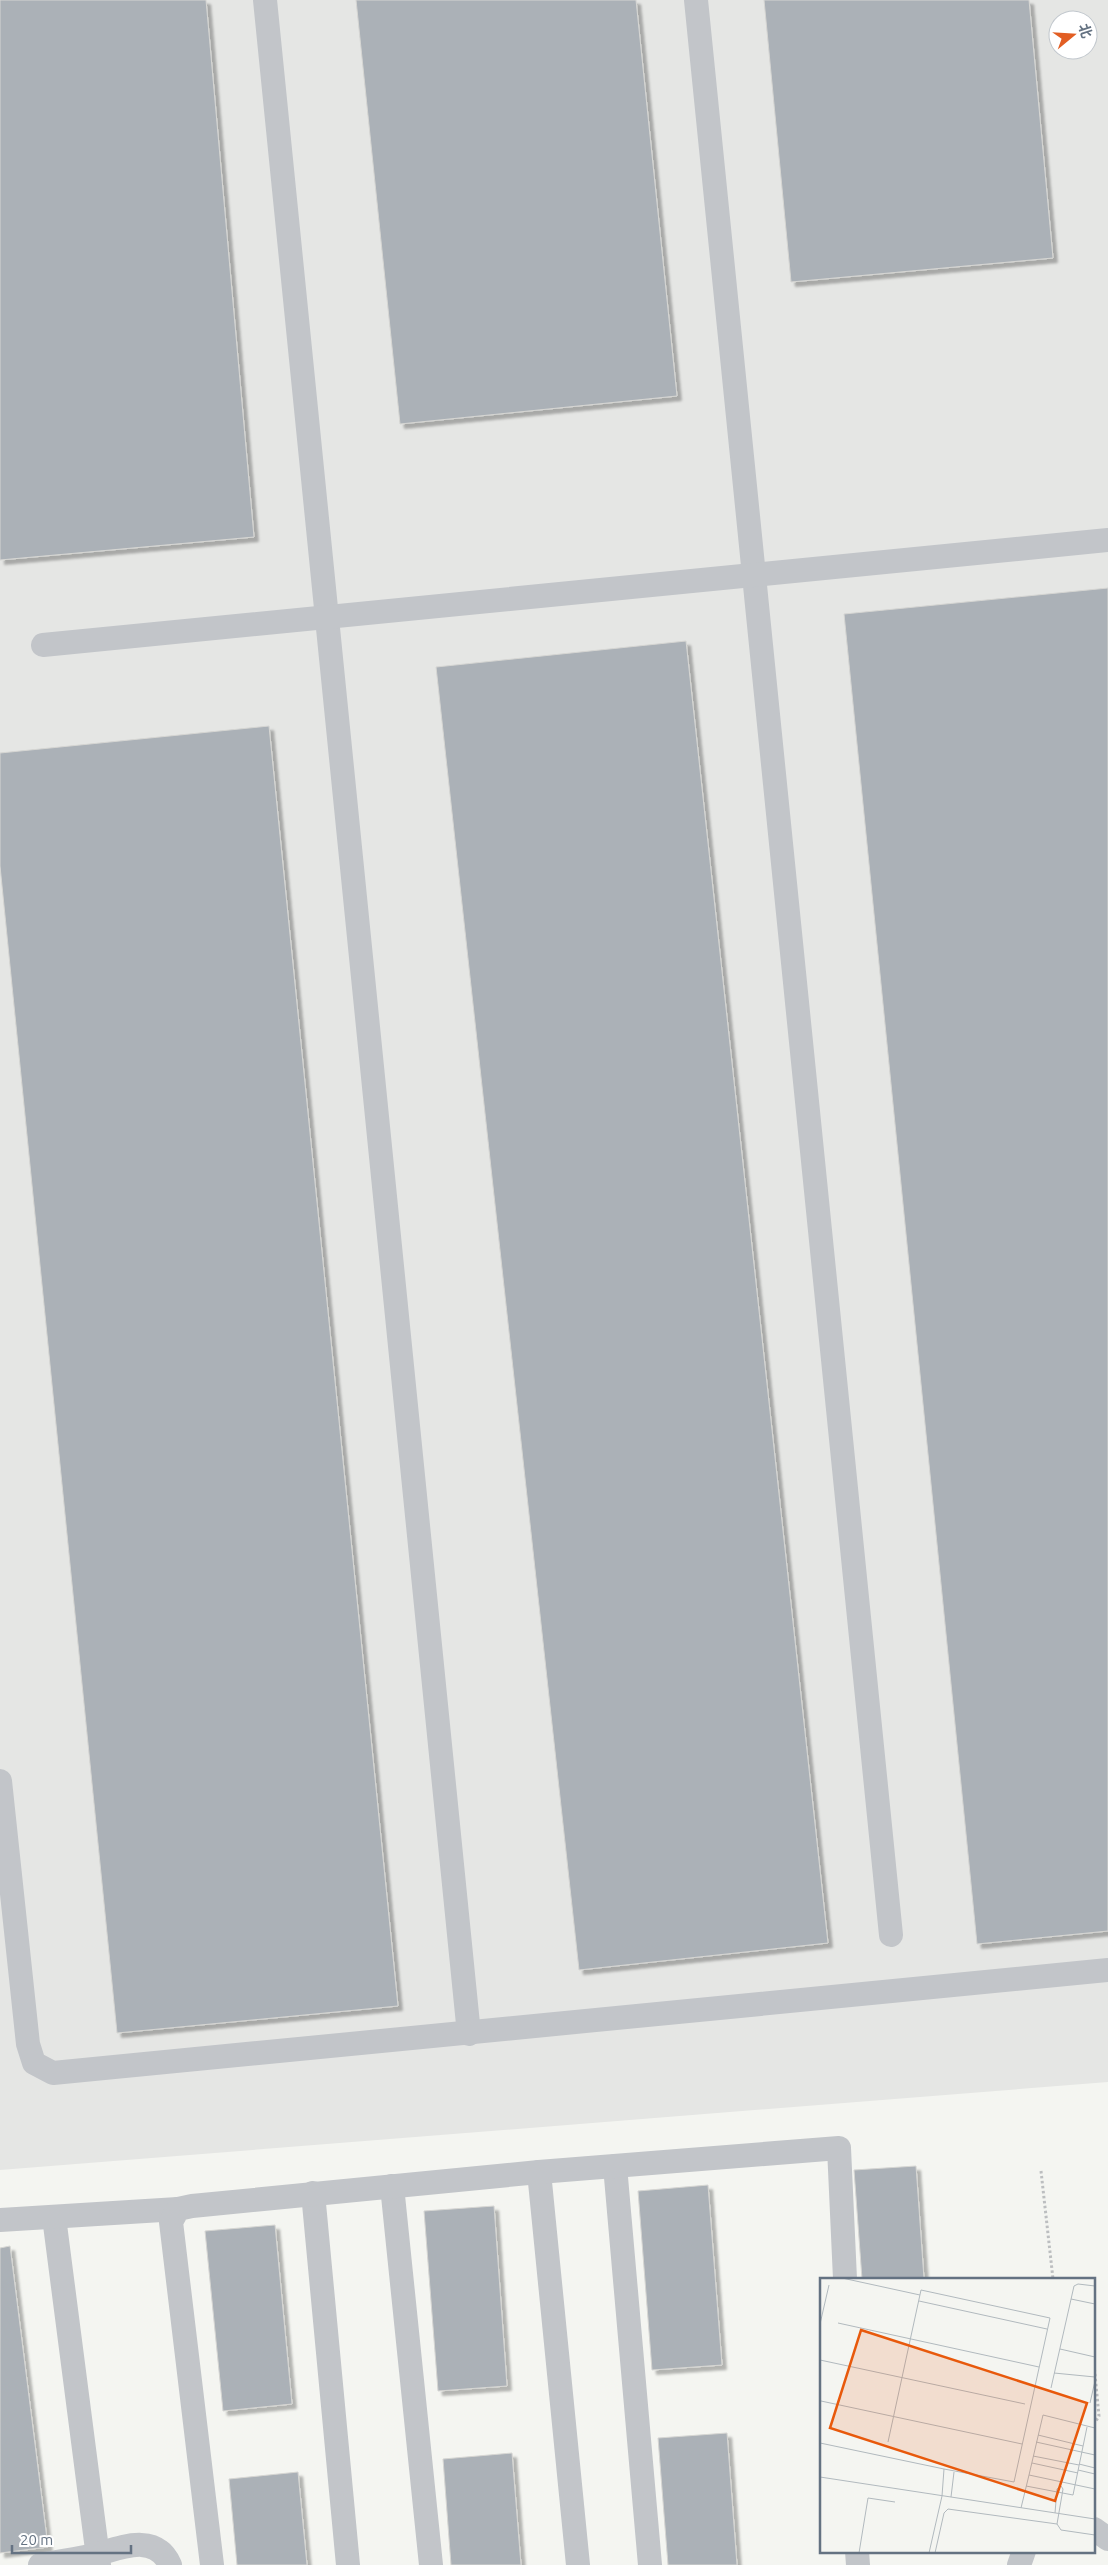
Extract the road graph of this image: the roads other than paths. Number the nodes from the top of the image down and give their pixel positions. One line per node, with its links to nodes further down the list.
1 (265, 0): 5 (lane)
2 (696, 0): 4 (lane)
3 (1108, 540): 4 (lane)
4 (753, 576): 5 (lane); 8 (lane)
5 (327, 617): 6 (lane); 10 (lane)
6 (43, 645)
7 (0, 1781): 10 (lane)
8 (891, 1935)
9 (1108, 1970): 10 (lane)
10 (469, 2034)
11 (615, 2166): 12 (lane); 18 (lane); 30 (lane)
12 (539, 2172): 13 (lane); 29 (lane)
13 (392, 2186): 14 (lane); 28 (lane)
14 (313, 2193): 15 (lane); 27 (lane)
15 (178, 2209): 16 (lane); 24 (lane)
16 (54, 2217): 17 (lane); 23 (lane)
17 (0, 2220)
18 (845, 2278)
19 (1096, 2530): 20 (lane)
20 (1108, 2538)
21 (857, 2552): 31 (lane)
22 (1024, 2552): 32 (lane)
23 (98, 2560): 25 (lane); 26 (lane)
24 (207, 2564)
25 (40, 2565)
26 (170, 2565)
27 (348, 2565)
28 (431, 2565)
29 (578, 2565)
30 (650, 2565)
31 (858, 2565)
32 (1019, 2565)

